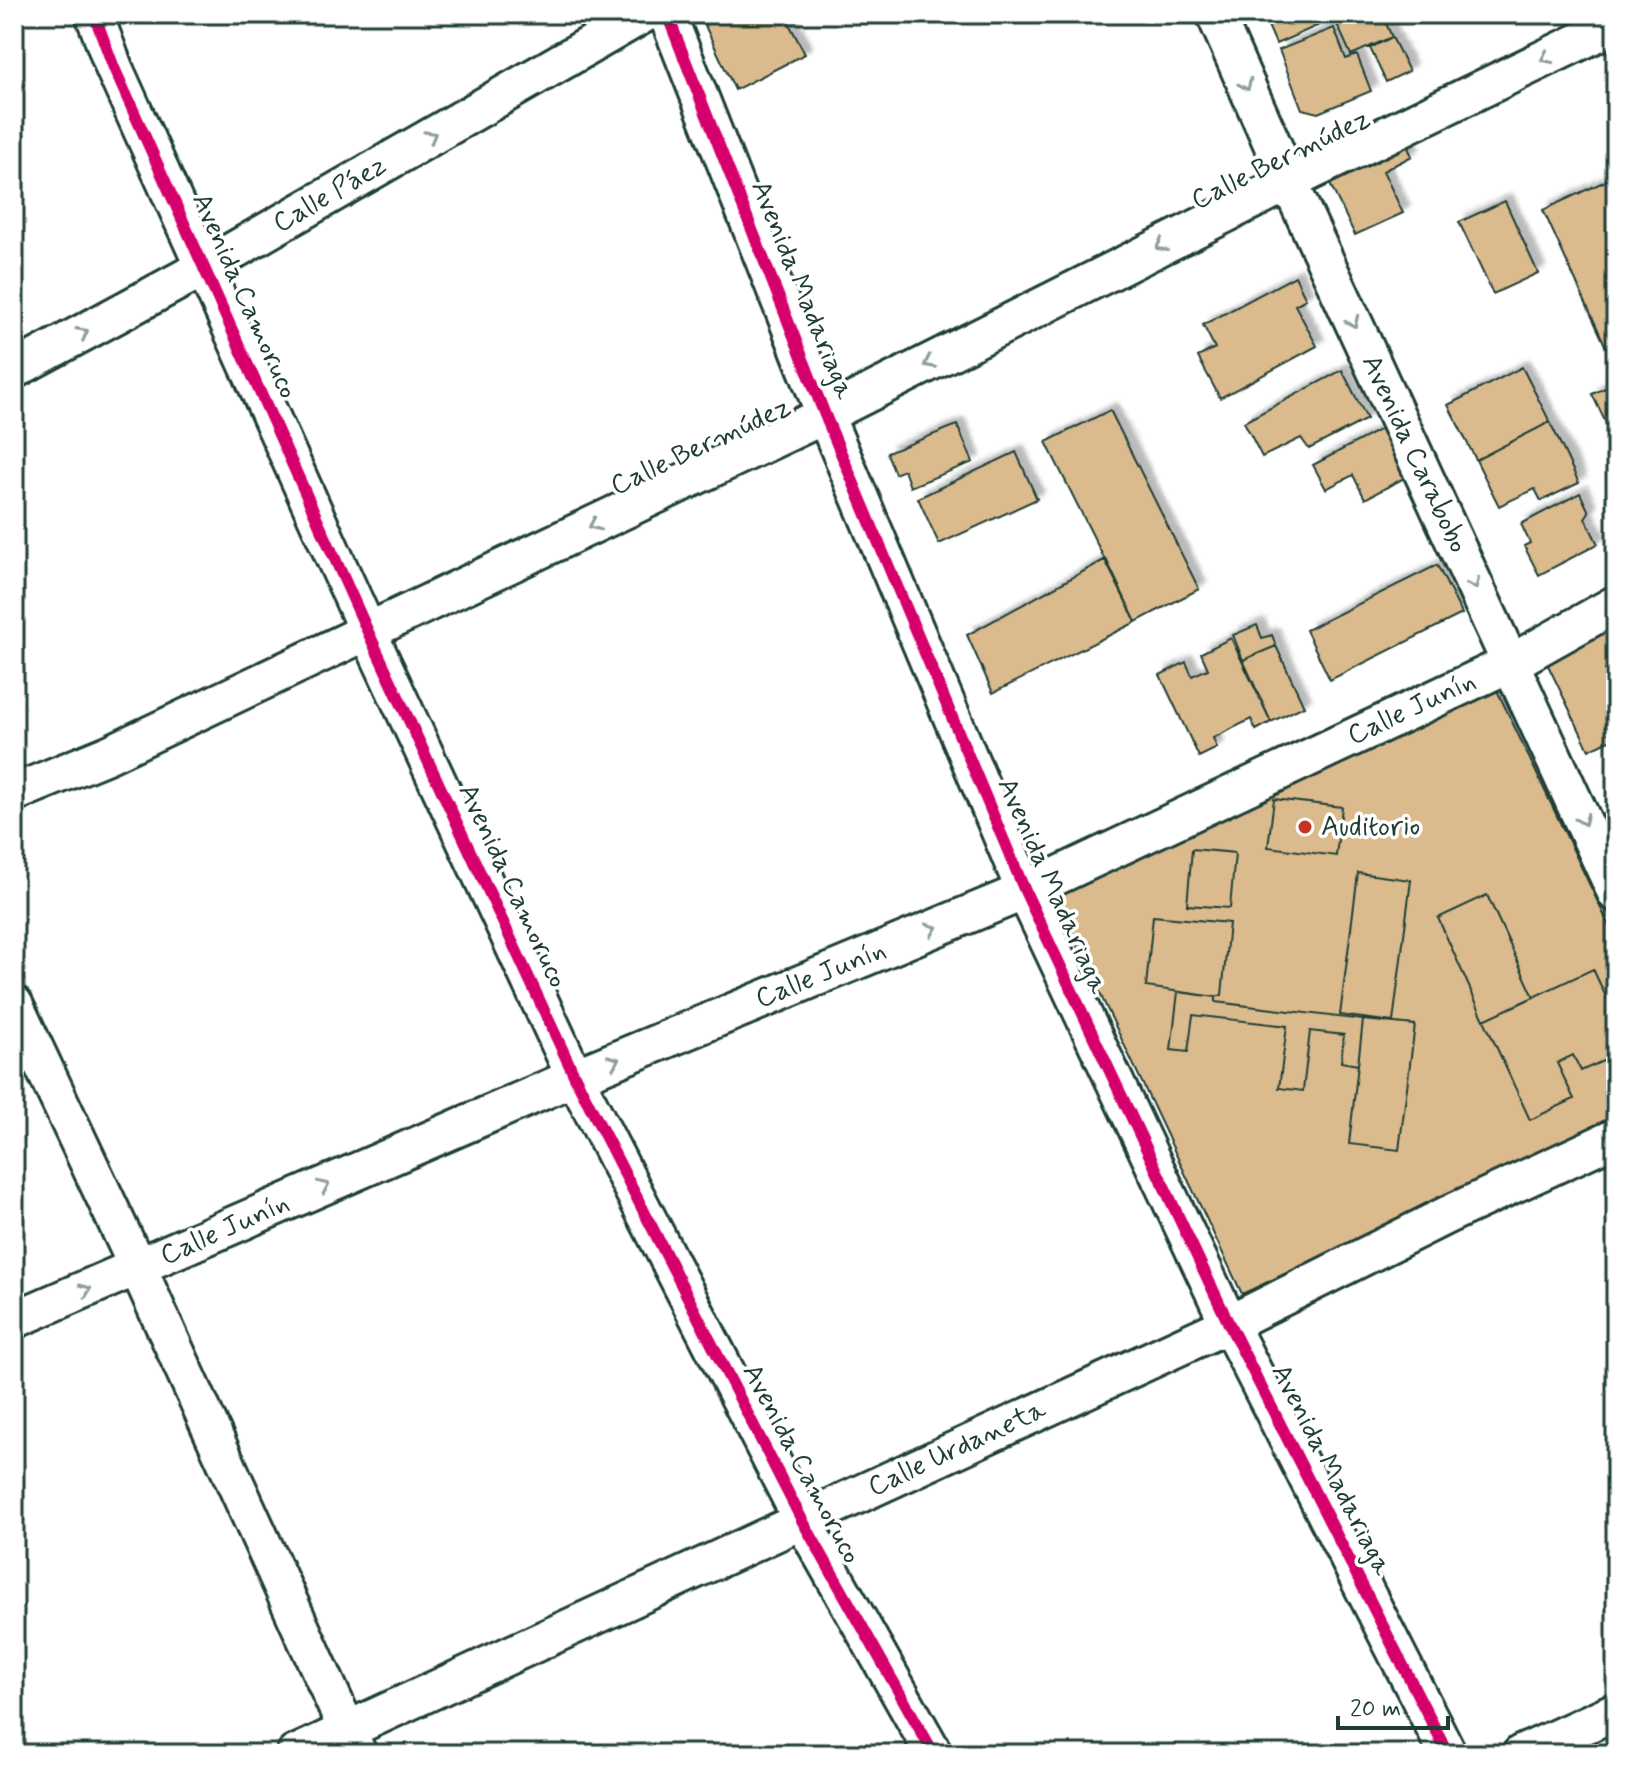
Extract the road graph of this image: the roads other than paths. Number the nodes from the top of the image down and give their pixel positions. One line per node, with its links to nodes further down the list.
1 (94, 14): 7 (street, Avenida Camoruco)
2 (644, 14): 7 (street, Calle Páez, one-way to 2)
3 (667, 14): 9 (street, Avenida Madariaga)
4 (1215, 14): 6 (street, Avenida Carabobo, one-way to 6)
5 (1616, 24): 6 (street, Calle Bermúdez, one-way to 6)
6 (1289, 182): 9 (street, Calle Bermúdez, one-way to 9); 12 (street, Avenida Carabobo, one-way to 12)
7 (205, 267): 8 (street, Calle Páez, one-way to 7); 11 (street, Avenida Camoruco)
8 (14, 370)
9 (825, 415): 11 (street, Calle Bermúdez, one-way to 11); 14 (street, Avenida Madariaga)
10 (1616, 604): 12 (street, Calle Junín)
11 (368, 632): 13 (street, Calle Bermúdez); 17 (street, Avenida Camoruco)
12 (1511, 663): 14 (street, Calle Junín); 15 (street, Avenida Carabobo, one-way to 15)
13 (14, 793)
14 (1025, 891): 17 (street, Calle Junín, one-way to 14); 21 (street, Avenida Madariaga)
15 (1616, 893)
16 (14, 1004): 19 (street)
17 (575, 1077): 19 (street, Calle Junín, one-way to 17); 22 (street, Avenida Camoruco)
18 (1616, 1137): 21 (street, Calle Urdaneta)
19 (138, 1268): 20 (street, Calle Junín, one-way to 19); 24 (street)
20 (14, 1320)
21 (1229, 1324): 22 (street, Calle Urdaneta); 27 (street, Avenida Madariaga)
22 (802, 1520): 24 (street, Calle Urdaneta); 26 (street, Avenida Camoruco)
23 (1616, 1711): 28 (street)
24 (352, 1742): 25 (street, Calle Urdaneta)
25 (295, 1754)
26 (934, 1754)
27 (1448, 1754)
28 (1521, 1754)

